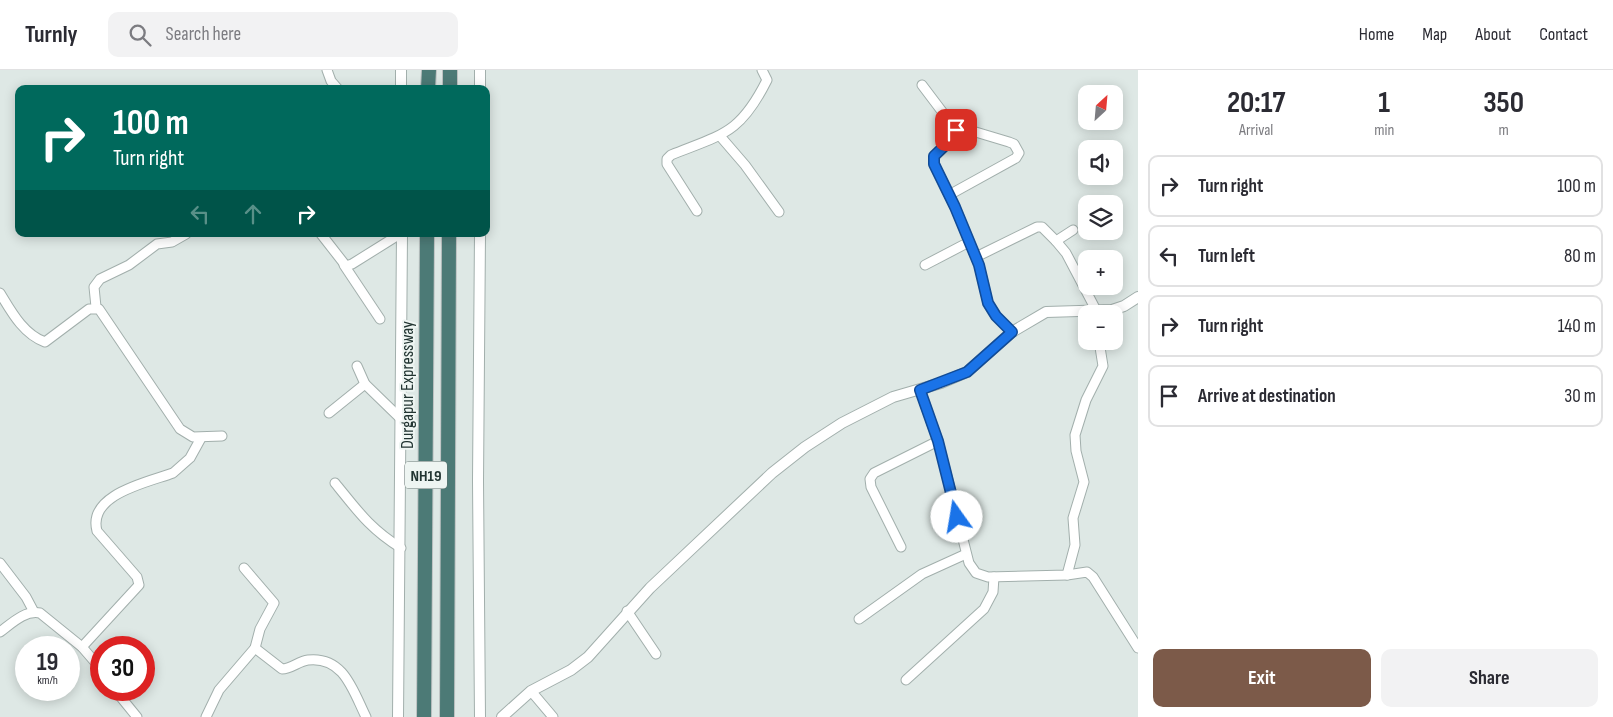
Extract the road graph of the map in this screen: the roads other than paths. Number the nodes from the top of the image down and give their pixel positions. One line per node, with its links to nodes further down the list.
1 (328, 70): 7 (street)
2 (401, 70): 8 (street)
3 (429, 70): 9 (highway)
4 (450, 70): 10 (highway)
5 (480, 70): 11 (street)
6 (762, 70): 14 (street)
7 (334, 85)
8 (401, 85)
9 (428, 85)
10 (450, 85)
11 (480, 85)
12 (922, 85): 13 (street)
13 (957, 133): 15 (street); 15 (street)
14 (720, 136): 16 (street); 17 (street)
15 (949, 195): 27 (street)
16 (697, 211)
17 (779, 212)
18 (1073, 230): 26 (street)
19 (181, 237): 35 (street)
20 (323, 237): 29 (street)
21 (396, 237): 29 (street)
22 (401, 237): 44 (street)
23 (427, 237): 72 (highway, Durgapur Expressway / NH19)
24 (449, 237): 73 (highway, NH19)
25 (480, 237): 74 (street)
26 (1056, 241): 28 (street); 33 (street)
27 (969, 242): 28 (street); 30 (street)
28 (976, 257): 38 (street)
29 (344, 265): 37 (street)
30 (925, 265)
31 (0, 293): 35 (street)
32 (1138, 297): 34 (street)
33 (1091, 305)
34 (1123, 306)
35 (96, 307): 46 (street)
36 (1078, 311): 38 (street)
37 (380, 319)
38 (1012, 332): 42 (street)
39 (1100, 350): 54 (street)
40 (357, 366): 41 (street)
41 (365, 384): 43 (street); 44 (street)
42 (920, 390): 47 (street); 56 (street)
43 (329, 413)
44 (400, 418): 50 (street)
45 (222, 436): 46 (street)
46 (201, 438): 61 (street)
47 (938, 441): 49 (street); 51 (street)
48 (335, 483): 50 (street)
49 (901, 547)
50 (401, 548): 71 (street)
51 (966, 554): 55 (street); 58 (street)
52 (0, 563): 57 (street)
53 (244, 568): 62 (street)
54 (1067, 575): 55 (street); 60 (street)
55 (994, 577): 65 (street)
56 (628, 611): 63 (street); 66 (street)
57 (34, 612): 59 (street); 61 (street)
58 (859, 619)
59 (0, 632)
60 (1137, 643)
61 (82, 647): 64 (street)
62 (255, 648): 69 (street); 70 (street)
63 (656, 654)
64 (90, 657)
65 (906, 680)
66 (531, 691): 75 (street); 76 (street)
67 (124, 701): 68 (street)
68 (137, 717)
69 (206, 717)
70 (366, 717)
71 (398, 717)
72 (424, 717)
73 (447, 717)
74 (480, 717)
75 (502, 717)
76 (554, 717)

